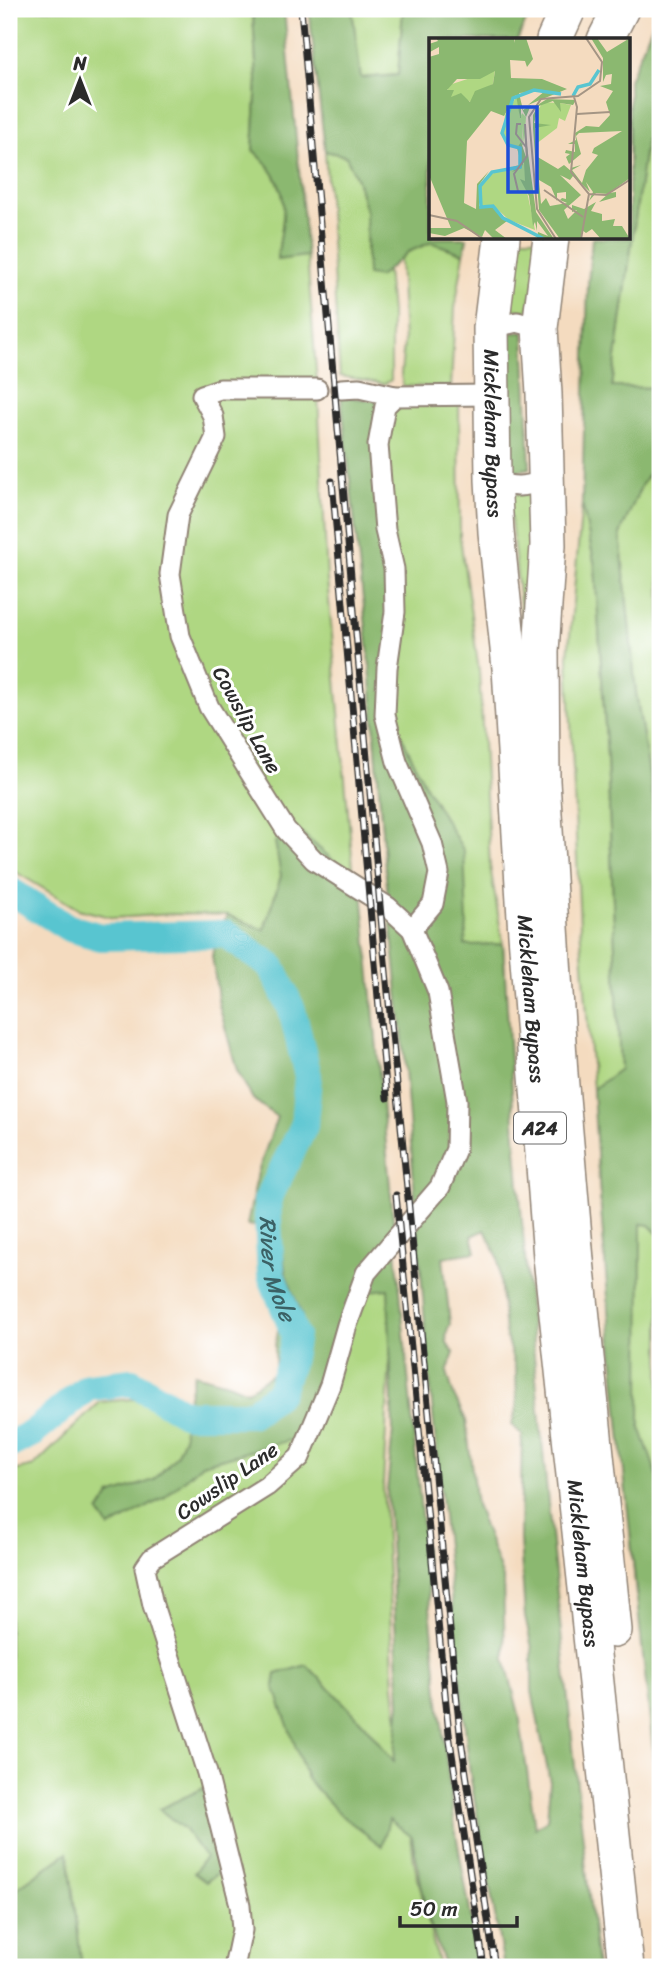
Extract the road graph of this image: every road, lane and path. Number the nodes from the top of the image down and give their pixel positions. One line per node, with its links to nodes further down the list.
1 (568, 9): 3 (highway)
2 (621, 9): 4 (highway)
3 (555, 38)
4 (606, 38)
5 (502, 240): 7 (highway, Mickleham Bypass / A24)
6 (551, 240): 8 (highway, Mickleham Bypass / A24)
7 (491, 328): 8 (street); 11 (highway, Mickleham Bypass / A24)
8 (540, 328): 14 (highway, Mickleham Bypass / A24)
9 (341, 388): 12 (street)
10 (317, 389): 15 (street, Cowslip Lane)
11 (492, 395): 12 (street); 13 (highway, Mickleham Bypass / A24)
12 (395, 396): 15 (street)
13 (493, 480): 14 (street); 17 (highway, Mickleham Bypass / A24)
14 (546, 480): 18 (highway, Mickleham Bypass / A24)
15 (412, 929): 16 (street, Cowslip Lane)
16 (235, 1963)
17 (626, 1967)
18 (649, 1967)

